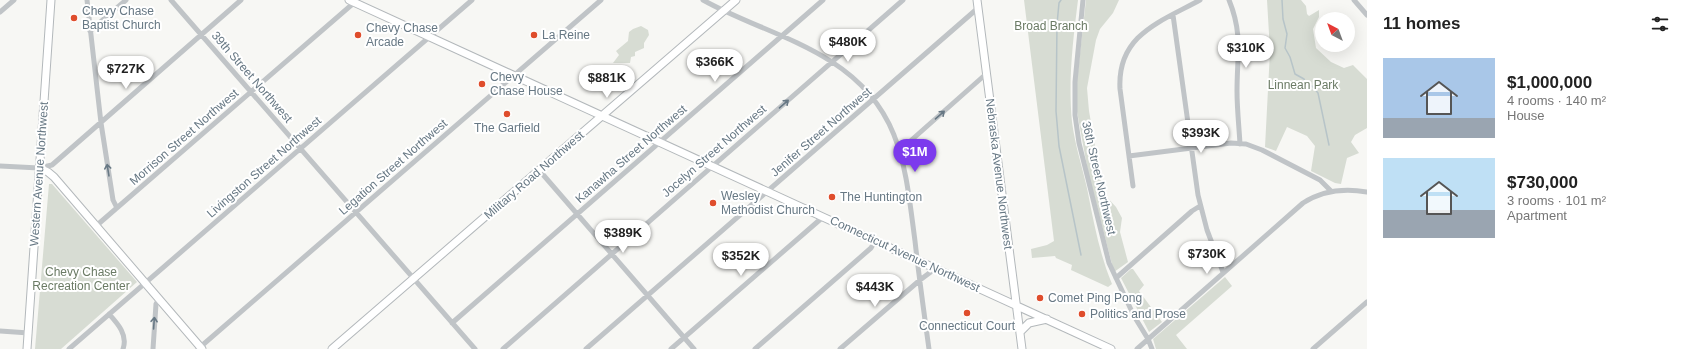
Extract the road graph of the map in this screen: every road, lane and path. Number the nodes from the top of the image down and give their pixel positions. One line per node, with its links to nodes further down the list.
1 (14, 0): 21 (street)
2 (51, 0): 43 (main road, Western Avenue Northwest)
3 (87, 0): 24 (street)
4 (126, 0): 24 (street)
5 (172, 0): 25 (street, 39th Street Northwest)
6 (241, 0): 25 (street)
7 (472, 0): 26 (street, Livingston Street Northwest)
8 (601, 0): 30 (street, Legation Street Northwest)
9 (703, 0): 20 (street)
10 (736, 0): 20 (main road, Military Road Northwest)
11 (823, 0): 27 (street, Kanawha Street Northwest)
12 (903, 0): 28 (street, Jocelyn Street Northwest)
13 (977, 0): 19 (main road, Nebraska Avenue Northwest)
14 (1084, 0): 60 (street, 36th Street Northwest)
15 (1200, 0): 22 (street)
16 (1229, 0): 36 (street)
17 (1354, 0): 23 (street)
18 (353, 1): 26 (main road, Connecticut Avenue Northwest); 31 (street, Morrison Street Northwest)
19 (978, 8): 29 (main road, Nebraska Avenue Northwest); 32 (street, Jenifer Street Northwest)
20 (724, 10): 27 (street); 33 (main road, Military Road Northwest)
21 (0, 12)
22 (1173, 15): 38 (street); 40 (street)
23 (1367, 15)
24 (90, 31): 34 (street)
25 (202, 34): 31 (street, 39th Street Northwest); 34 (street)
26 (429, 37): 30 (main road, Connecticut Avenue Northwest); 39 (street, Livingston Street Northwest)
27 (781, 37): 28 (street); 35 (street, Kanawha Street Northwest)
28 (832, 62): 32 (street); 42 (street, Jocelyn Street Northwest, one-way to 28)
29 (986, 74): 37 (street, one-way to 29); 67 (main road, Nebraska Avenue Northwest)
30 (514, 75): 33 (main road, Connecticut Avenue Northwest); 51 (street, Legation Street Northwest)
31 (251, 92): 39 (street, 39th Street Northwest); 50 (street, Morrison Street Northwest)
32 (873, 99): 37 (street); 46 (street, Jenifer Street Northwest)
33 (602, 116): 35 (main road, Connecticut Avenue Northwest); 44 (main road, Military Road Northwest)
34 (101, 123): 43 (street); 50 (street, one-way to 34)
35 (660, 142): 42 (main road, Connecticut Avenue Northwest); 52 (street, Kanawha Street Northwest)
36 (1240, 144): 38 (street); 47 (street)
37 (899, 148): 57 (street)
38 (1191, 148): 40 (street); 49 (street)
39 (301, 149): 51 (street, 39th Street Northwest); 63 (street, Livingston Street Northwest)
40 (1129, 156): 45 (street)
41 (0, 166): 43 (street)
42 (713, 166): 46 (main road, Connecticut Avenue Northwest); 56 (street, Jocelyn Street Northwest)
43 (39, 168): 54 (main road); 73 (main road, Western Avenue Northwest)
44 (539, 170): 52 (street); 61 (main road, Military Road Northwest)
45 (1133, 186)
46 (768, 191): 53 (main road, Connecticut Avenue Northwest); 64 (street, Jenifer Street Northwest)
47 (1331, 191): 48 (street); 59 (street)
48 (1367, 192)
49 (1200, 206): 59 (street); 60 (street)
50 (117, 208): 54 (street, Morrison Street Northwest)
51 (356, 213): 61 (street, 39th Street Northwest); 76 (street, Legation Street Northwest)
52 (577, 214): 56 (street); 70 (street, Kanawha Street Northwest)
53 (823, 217): 55 (main road, Connecticut Avenue Northwest); 74 (street)
54 (96, 226): 63 (main road)
55 (875, 241): 57 (main road, Connecticut Avenue Northwest); 87 (street)
56 (612, 254): 64 (street); 83 (street, Jocelyn Street Northwest)
57 (917, 260): 58 (main road, Connecticut Avenue Northwest); 62 (street)
58 (936, 268): 62 (street); 67 (main road, Connecticut Avenue Northwest)
59 (1223, 272): 75 (street)
60 (1116, 278): 75 (street, 36th Street Northwest)
61 (414, 279): 70 (street, 39th Street Northwest); 81 (main road, Military Road Northwest)
62 (920, 280): 88 (street); 89 (street)
63 (146, 283): 65 (main road); 68 (street, Livingston Street Northwest)
64 (648, 295): 74 (street); 84 (street, Jenifer Street Northwest)
65 (159, 299): 76 (main road); 80 (street, one-way to 65)
66 (1367, 302): 94 (street)
67 (1016, 305): 69 (main road, Connecticut Avenue Northwest); 72 (main road, Nebraska Avenue Northwest)
68 (109, 314): 78 (street, Livingston Street Northwest); 79 (street)
69 (1047, 319): 72 (main road); 91 (main road, Connecticut Avenue Northwest)
70 (452, 323): 82 (street, 39th Street Northwest)
71 (0, 331): 73 (street)
72 (1020, 332): 90 (main road, Nebraska Avenue Northwest)
73 (29, 333): 77 (main road, Western Avenue Northwest)
74 (684, 337): 85 (street); 86 (street)
75 (1148, 339): 92 (street); 93 (street, 36th Street Northwest)
76 (200, 348)
77 (28, 349)
78 (69, 349)
79 (123, 349)
80 (153, 349)
81 (332, 349)
82 (475, 349)
83 (503, 349)
84 (586, 349)
85 (671, 349)
86 (694, 349)
87 (755, 349)
88 (840, 349)
89 (929, 349)
90 (1022, 349)
91 (1111, 349)
92 (1136, 349)
93 (1152, 349)
94 (1313, 349)

